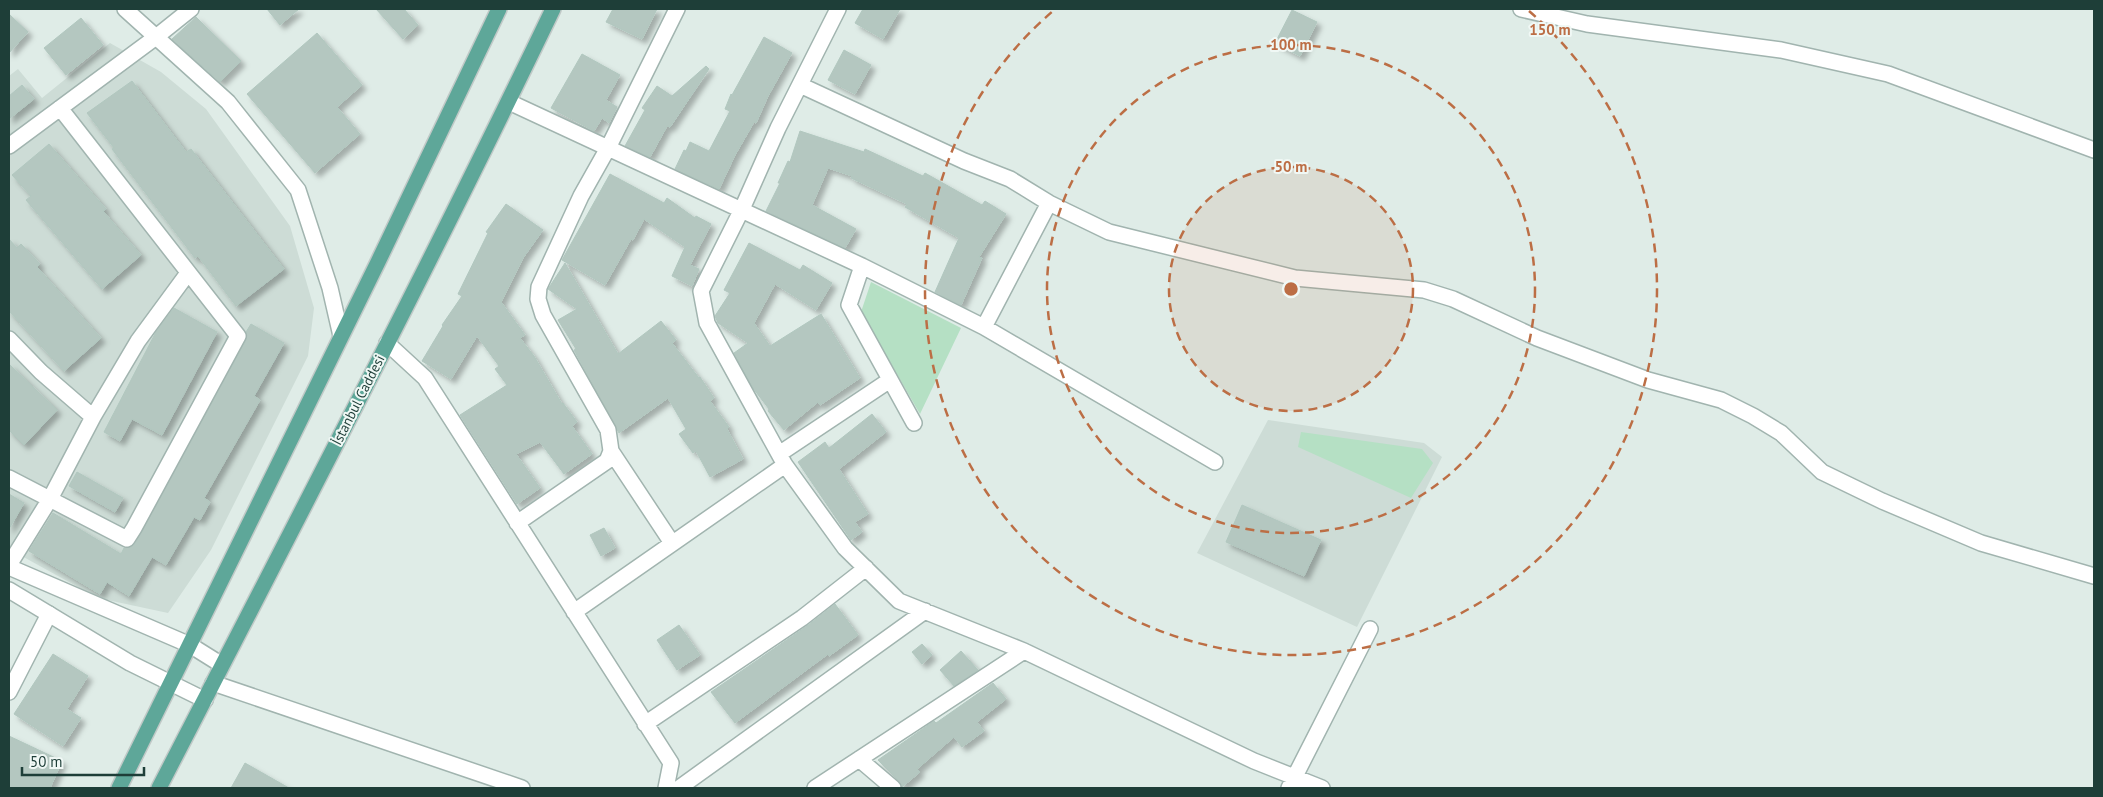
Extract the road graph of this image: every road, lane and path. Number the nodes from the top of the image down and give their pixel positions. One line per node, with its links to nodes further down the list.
1 (125, 9): 8 (street)
2 (190, 9): 8 (street)
3 (499, 9): 20 (main road)
4 (553, 9): 10 (main road, İstanbul Caddesi)
5 (677, 9): 13 (street)
6 (838, 9): 9 (street)
7 (1521, 9): 14 (street)
8 (156, 37): 11 (street); 20 (street)
9 (800, 85): 15 (street); 16 (street)
10 (509, 102): 13 (street); 22 (main road, İstanbul Caddesi)
11 (60, 108): 12 (street); 18 (street)
12 (9, 146)
13 (608, 148): 16 (street); 26 (street)
14 (2094, 150)
15 (1049, 203): 19 (street); 35 (street)
16 (742, 210): 17 (street); 27 (street)
17 (862, 266): 19 (street); 23 (street)
18 (188, 273): 24 (street); 30 (street)
19 (984, 328): 28 (street)
20 (341, 336): 41 (main road)
21 (9, 339): 24 (street)
22 (387, 343): 31 (street); 43 (main road, İstanbul Caddesi)
23 (890, 380): 25 (street); 27 (street)
24 (93, 417): 30 (street)
25 (914, 423)
26 (612, 451): 31 (street); 32 (street)
27 (782, 460): 32 (street); 34 (street)
28 (1215, 462)
29 (9, 478): 30 (street)
30 (50, 499): 33 (street)
31 (517, 523): 38 (street)
32 (672, 543): 38 (street)
33 (9, 566): 41 (street)
34 (866, 568): 37 (street); 48 (street)
35 (2094, 576)
36 (9, 590): 39 (street)
37 (925, 611): 42 (street); 55 (street)
38 (574, 612): 48 (street)
39 (48, 614): 44 (street); 46 (street)
40 (1370, 629): 50 (street)
41 (190, 645): 43 (street); 44 (main road)
42 (1024, 651): 49 (street); 50 (street)
43 (222, 665): 45 (main road, İstanbul Caddesi)
44 (172, 682): 47 (street); 51 (main road)
45 (213, 683): 47 (main road, İstanbul Caddesi); 53 (street)
46 (9, 692)
47 (204, 700): 52 (main road, İstanbul Caddesi)
48 (645, 724): 54 (street)
49 (859, 759): 56 (street); 57 (street)
50 (1292, 783): 58 (street)
51 (119, 788)
52 (159, 788)
53 (522, 788)
54 (666, 788)
55 (679, 788)
56 (815, 788)
57 (894, 788)
58 (1322, 788)

